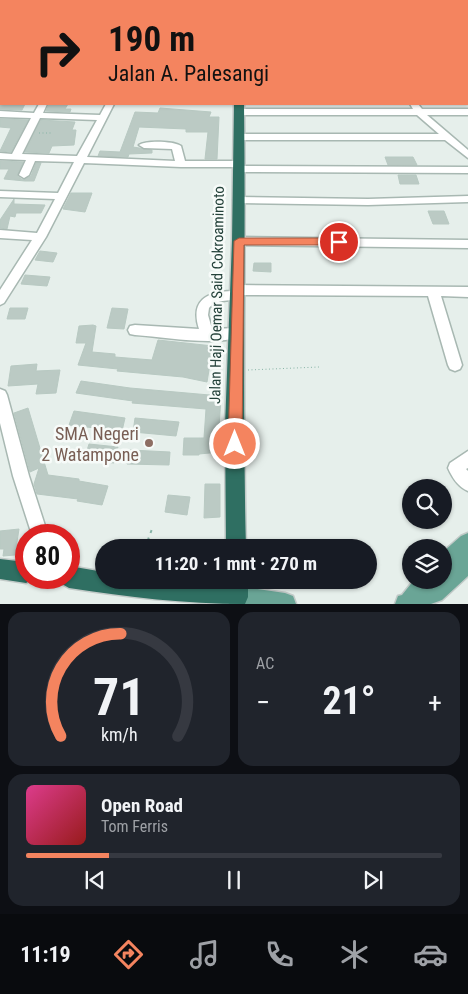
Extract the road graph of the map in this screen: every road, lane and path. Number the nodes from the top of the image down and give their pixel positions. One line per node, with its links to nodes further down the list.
1 (42, 105): 8 (street)
2 (110, 105): 9 (street)
3 (415, 105): 6 (street)
4 (239, 108): 6 (street); 12 (highway, Jalan Haji Oemar Said Cokroaminoto)
5 (468, 112): 6 (street)
6 (420, 113): 13 (street)
7 (0, 114): 8 (street)
8 (37, 115): 9 (street); 10 (street)
9 (103, 118): 19 (street)
10 (28, 132): 11 (path); 17 (street)
11 (52, 133)
12 (239, 137): 13 (street); 21 (highway, Jalan Haji Oemar Said Cokroaminoto)
13 (447, 137): 15 (street)
14 (144, 145): 20 (street)
15 (468, 155)
16 (0, 156): 17 (street)
17 (16, 156): 18 (street)
18 (32, 157): 19 (street); 23 (street)
19 (80, 159): 20 (street); 25 (street)
20 (181, 164): 21 (street)
21 (239, 167): 22 (street); 27 (highway, Jalan Haji Oemar Said Cokroaminoto)
22 (468, 170)
23 (24, 175)
24 (0, 194): 25 (street)
25 (62, 196): 29 (street)
26 (468, 198): 27 (street)
27 (238, 200): 30 (highway, Jalan Haji Oemar Said Cokroaminoto)
28 (0, 234): 29 (street)
29 (40, 237): 35 (street)
30 (239, 241): 31 (street); 33 (highway, Jalan Haji Oemar Said Cokroaminoto)
31 (468, 244)
32 (433, 291): 33 (street); 34 (street); 39 (street)
33 (238, 292): 37 (highway, Jalan Haji Oemar Said Cokroaminoto); 38 (street)
34 (468, 292)
35 (0, 300)
36 (136, 330): 38 (street)
37 (236, 333): 38 (street); 41 (highway, Jalan Haji Oemar Said Cokroaminoto)
38 (207, 335)
39 (454, 365)
40 (319, 368): 41 (path)
41 (235, 371): 48 (highway, Jalan Haji Oemar Said Cokroaminoto)
42 (0, 395): 45 (street)
43 (468, 458): 44 (street)
44 (468, 483)
45 (36, 524)
46 (152, 529): 47 (path)
47 (148, 539)
48 (236, 539)
49 (468, 543): 50 (main road)
50 (452, 558)
51 (468, 562): 59 (main road)
52 (0, 569): 53 (highway)
53 (15, 571)
54 (80, 579): 55 (highway)
55 (95, 581)
56 (237, 589): 58 (main road)
57 (420, 589): 59 (main road)
58 (285, 604)
59 (407, 604)

